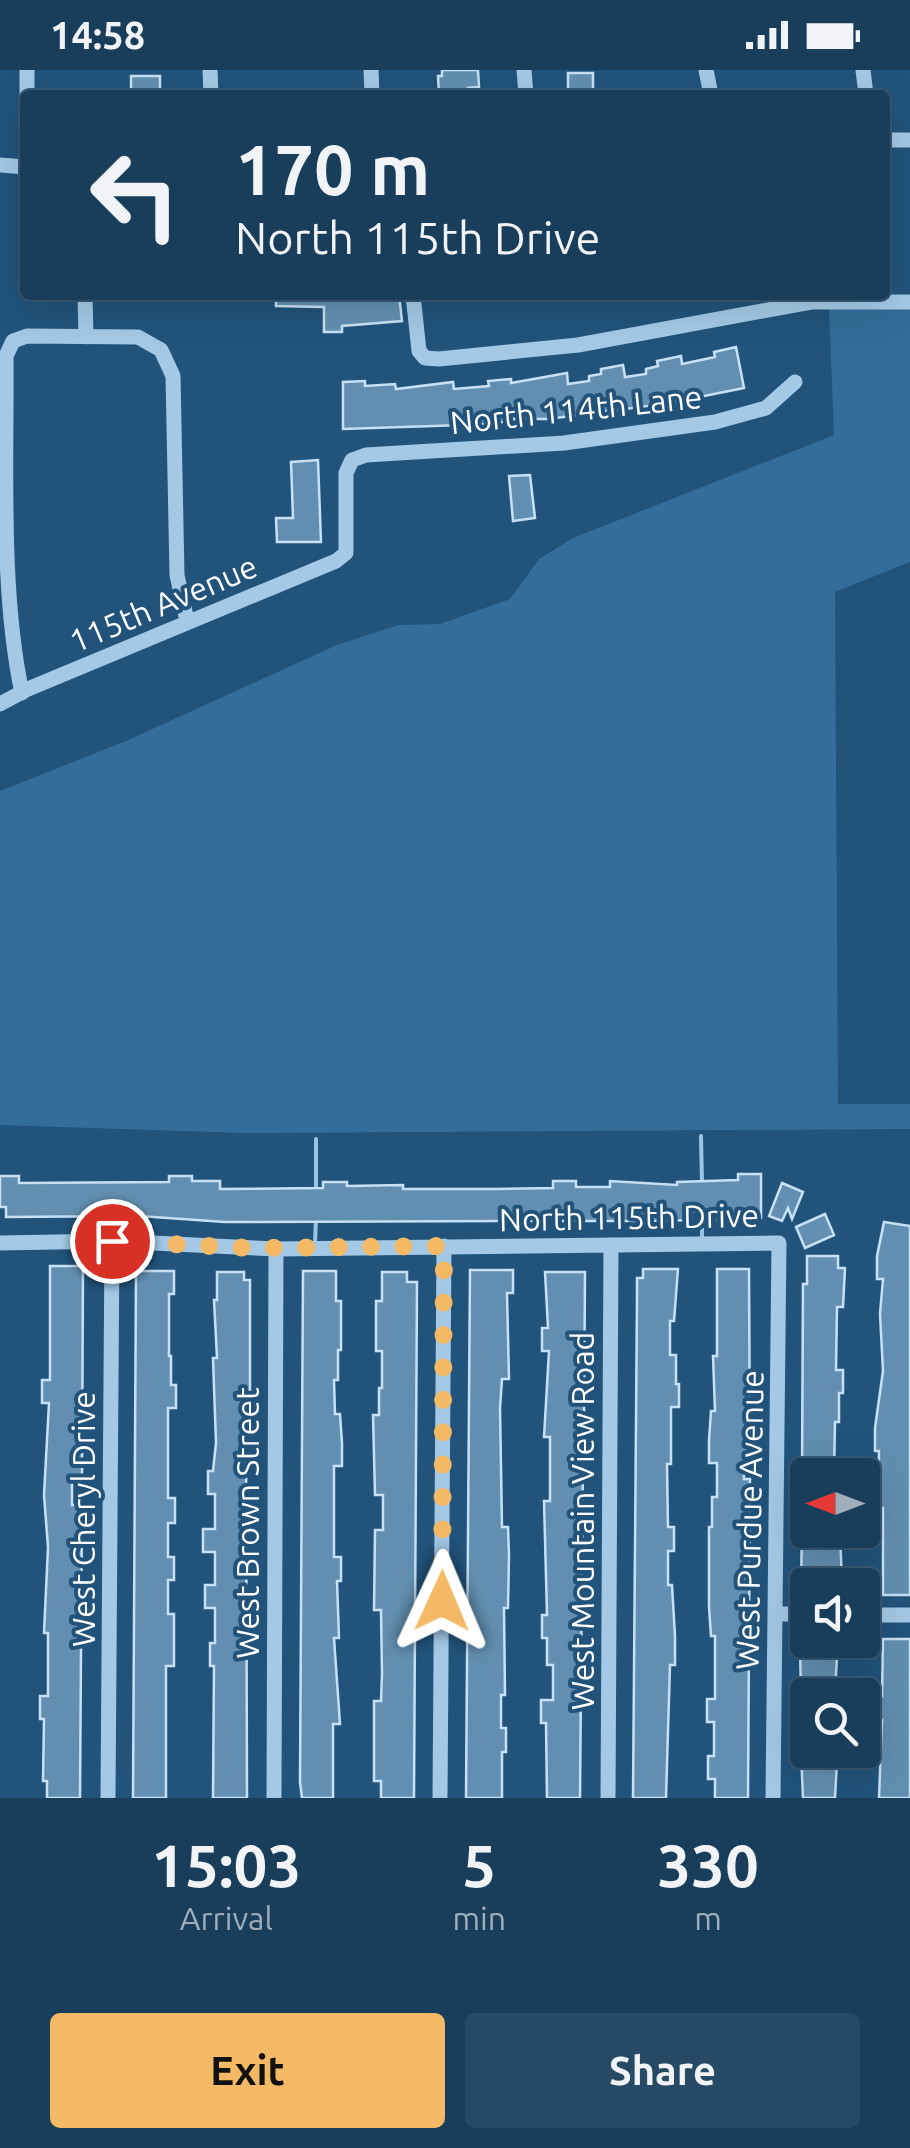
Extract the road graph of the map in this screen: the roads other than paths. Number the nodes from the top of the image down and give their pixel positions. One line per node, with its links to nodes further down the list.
1 (85, 300): 4 (street)
2 (414, 300): 3 (street)
3 (910, 302)
4 (86, 337): 6 (street); 8 (street)
5 (795, 382): 7 (street, North 114th Lane)
6 (4, 510): 9 (street)
7 (346, 553): 8 (street, 115th Avenue)
8 (187, 622): 9 (street, 115th Avenue)
9 (22, 693): 10 (street, 115th Avenue)
10 (0, 704)
11 (112, 1241): 12 (street, North 115th Drive); 16 (street, North 115th Drive); 21 (street, West Cheryl Drive)
12 (0, 1243)
13 (779, 1244): 14 (street, North 115th Drive); 17 (street, West Purdue Avenue)
14 (611, 1245): 15 (street, North 115th Drive); 24 (street, West Mountain View Road)
15 (444, 1246): 16 (street, North 115th Drive); 23 (street)
16 (276, 1248): 22 (street, West Brown Street)
17 (775, 1614): 18 (street); 25 (street, West Purdue Avenue)
18 (790, 1614)
19 (880, 1615): 20 (street)
20 (910, 1616)
21 (108, 1798)
22 (274, 1798)
23 (440, 1798)
24 (608, 1798)
25 (774, 1798)

